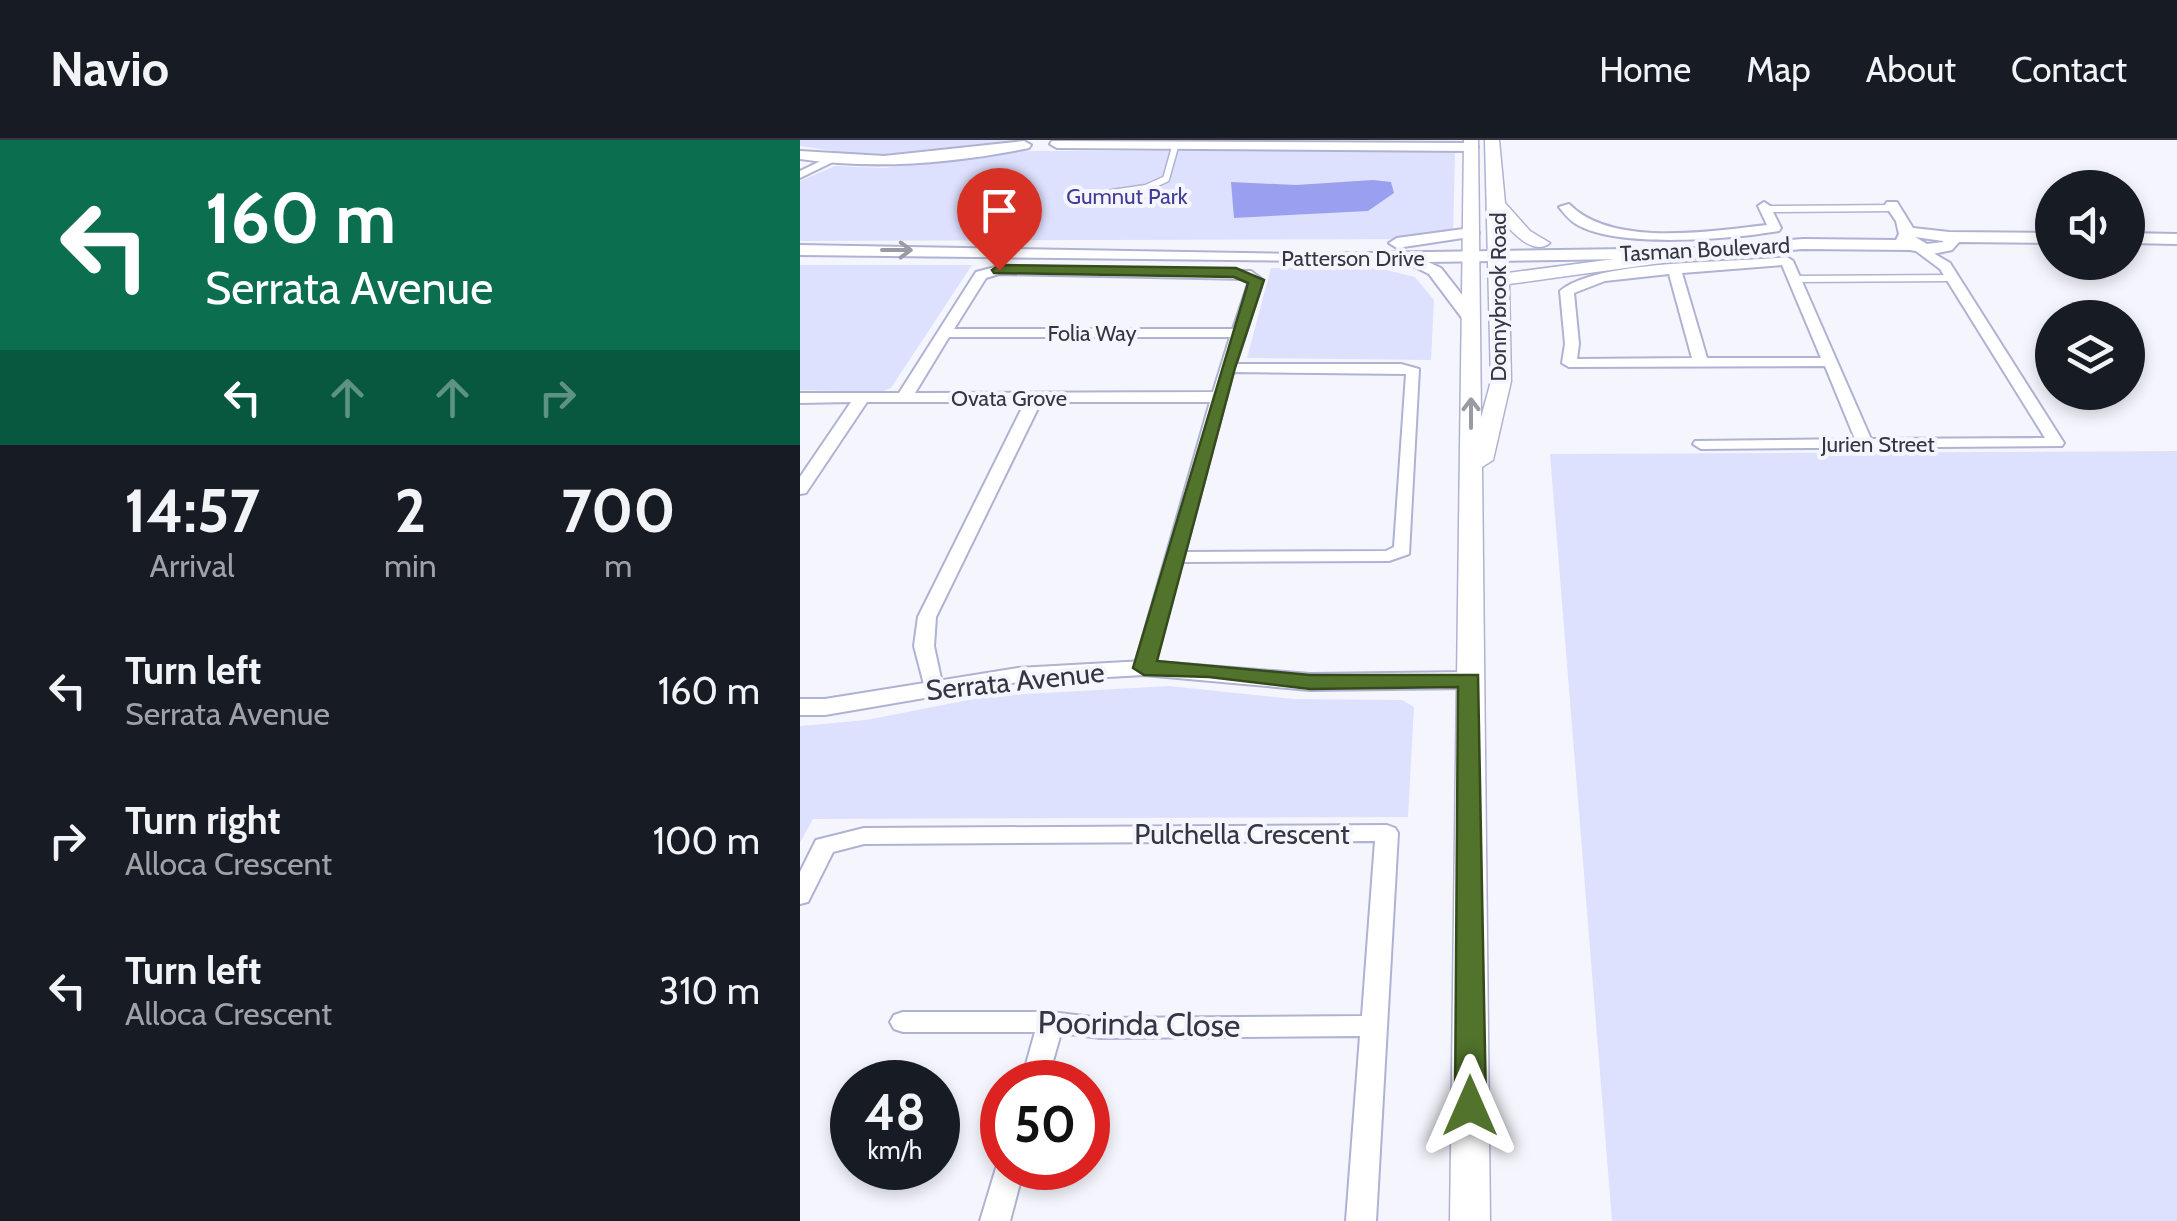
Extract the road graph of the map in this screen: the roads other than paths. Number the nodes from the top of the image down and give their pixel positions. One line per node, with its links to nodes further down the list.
1 (1492, 140): 10 (main road, Donnybrook Road)
2 (1026, 142): 3 (street); 7 (street)
3 (1058, 142): 5 (street)
4 (1471, 143): 5 (street); 19 (main road, Donnybrook Road)
5 (1175, 148): 9 (lane)
6 (800, 155): 7 (street)
7 (829, 161): 8 (street)
8 (802, 174)
9 (1112, 193)
10 (1498, 206): 18 (main road); 22 (main road, Donnybrook Road)
11 (1565, 207): 12 (street)
12 (1765, 208): 13 (lane)
13 (1904, 228): 17 (street); 17 (street); 18 (street, Tasman Boulevard); 23 (street, Tasman Boulevard); 25 (street)
14 (2145, 238): 16 (street)
15 (2035, 239): 17 (street)
16 (2177, 239)
17 (1949, 242): 25 (street)
18 (1541, 243): 22 (street, Tasman Boulevard)
19 (1471, 244): 21 (street, Patterson Drive); 21 (street); 22 (street); 28 (main road, Donnybrook Road)
20 (800, 250): 21 (street, Patterson Drive, one-way to 21)
21 (1399, 250): 28 (street)
22 (1500, 250): 23 (street, Tasman Boulevard); 27 (main road, Donnybrook Road)
23 (1698, 252): 27 (main road)
24 (1675, 272): 26 (street); 32 (street); 32 (street)
25 (1949, 272): 26 (lane); 40 (street, Jurien Street)
26 (1795, 279): 31 (street)
27 (1500, 280): 42 (main road, Donnybrook Road)
28 (1471, 318): 42 (main road, Donnybrook Road, one-way to 28)
29 (944, 333): 30 (street, Folia Way); 30 (street); 37 (street)
30 (1239, 333): 33 (street)
31 (1830, 362): 32 (street); 40 (street)
32 (1701, 363)
33 (1227, 368): 34 (street); 43 (street)
34 (1219, 397): 38 (street, Ovata Grove); 43 (street)
35 (800, 398): 36 (street, Ovata Grove)
36 (862, 398): 37 (street, Ovata Grove); 41 (street)
37 (904, 398): 38 (street, Ovata Grove)
38 (1035, 398): 46 (street)
39 (1701, 444): 40 (street, Jurien Street)
40 (1865, 444)
41 (800, 489)
42 (1471, 510): 45 (main road, Donnybrook Road)
43 (1176, 557): 44 (street)
44 (1144, 668): 45 (street, Serrata Avenue); 46 (street, Serrata Avenue)
45 (1470, 680): 56 (main road, Donnybrook Road)
46 (933, 688): 47 (street, Serrata Avenue)
47 (800, 707)
48 (800, 896): 51 (street, Pulchella Crescent)
49 (903, 1022): 50 (street, Poorinda Close)
50 (1052, 1022): 51 (street, Poorinda Close); 52 (street)
51 (1374, 1026): 55 (street, Pulchella Crescent)
52 (1041, 1060)
53 (1004, 1190): 54 (street)
54 (995, 1221)
55 (1361, 1221)
56 (1470, 1221)

